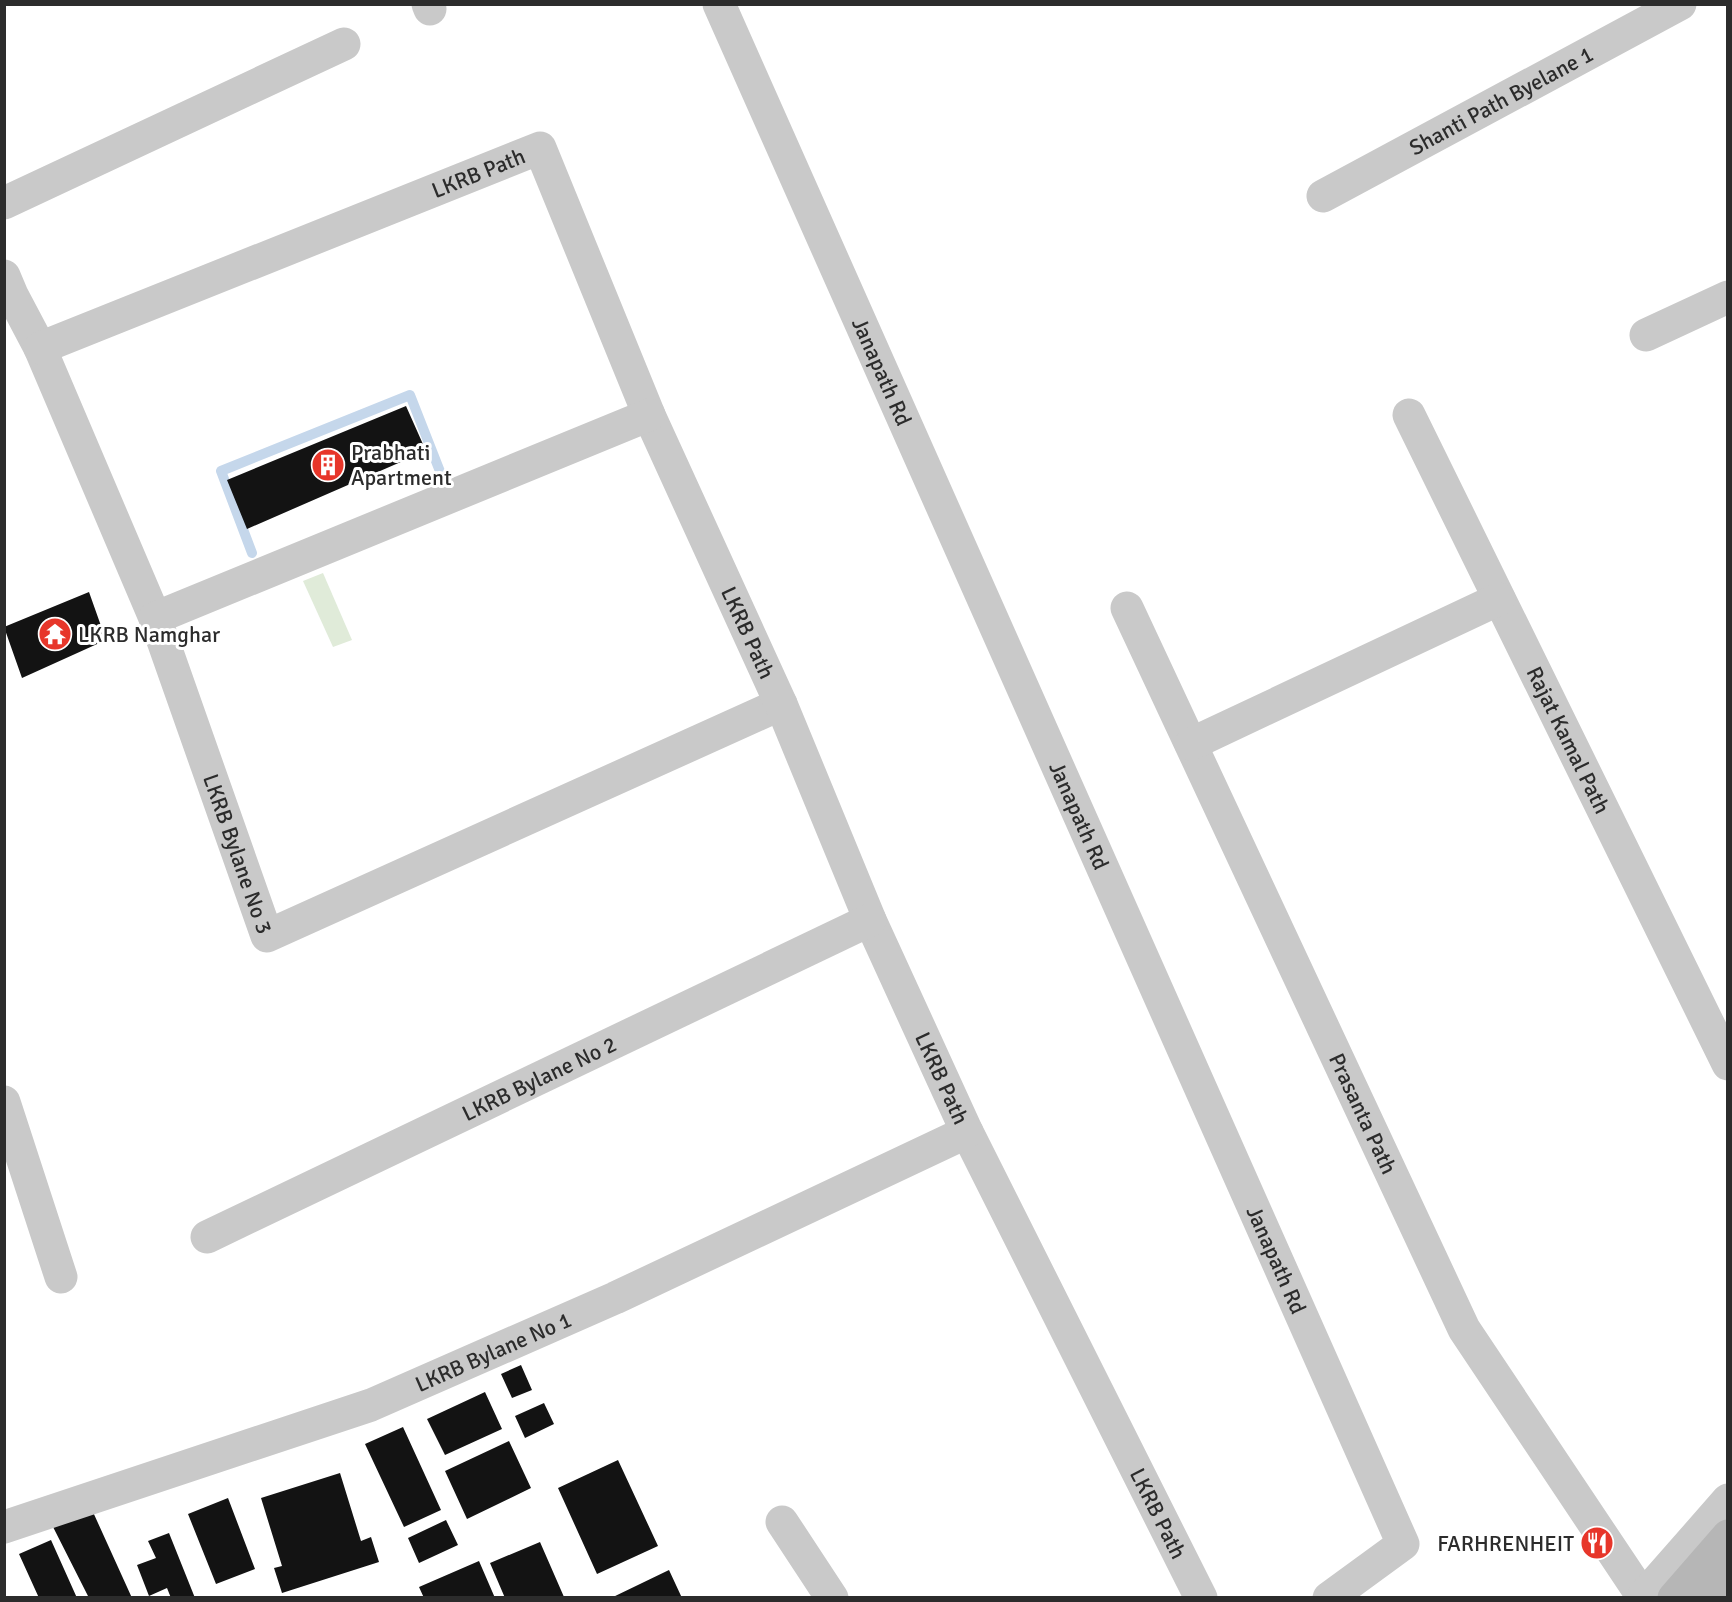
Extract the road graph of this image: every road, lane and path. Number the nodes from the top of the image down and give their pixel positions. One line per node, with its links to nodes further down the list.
1 (719, 4): 31 (street, Janapath Rd)
2 (1680, 4): 4 (street, Shanti Path Byelane 1)
3 (344, 44): 5 (street)
4 (1323, 196)
5 (4, 203)
6 (7, 290): 9 (street, LKRB Bylane No 3)
7 (1728, 297): 8 (street)
8 (1646, 335)
9 (40, 348): 10 (street, LKRB Path); 14 (street, LKRB Bylane No 3)
10 (649, 414): 14 (street); 15 (street, LKRB Path)
11 (1409, 415): 12 (street, Rajat Kamal Path)
12 (1499, 598): 16 (street); 18 (street, Rajat Kamal Path)
13 (1127, 608): 16 (street, Prasanta Path)
14 (155, 618): 15 (street, LKRB Bylane No 3)
15 (781, 704): 17 (street, LKRB Path)
16 (1191, 744): 28 (street, Prasanta Path)
17 (870, 920): 20 (street, LKRB Path); 21 (street, LKRB Bylane No 2)
18 (1728, 1064)
19 (4, 1102): 22 (street)
20 (967, 1132): 25 (street, LKRB Bylane No 1); 30 (street, LKRB Path)
21 (207, 1237)
22 (61, 1277)
23 (1728, 1500): 28 (street)
24 (782, 1522): 29 (street)
25 (4, 1527)
26 (1728, 1536): 32 (main road)
27 (1728, 1577): 33 (main road)
28 (1642, 1597)
29 (832, 1598)
30 (1201, 1598)
31 (1329, 1598)
32 (1674, 1598)
33 (1710, 1598)

